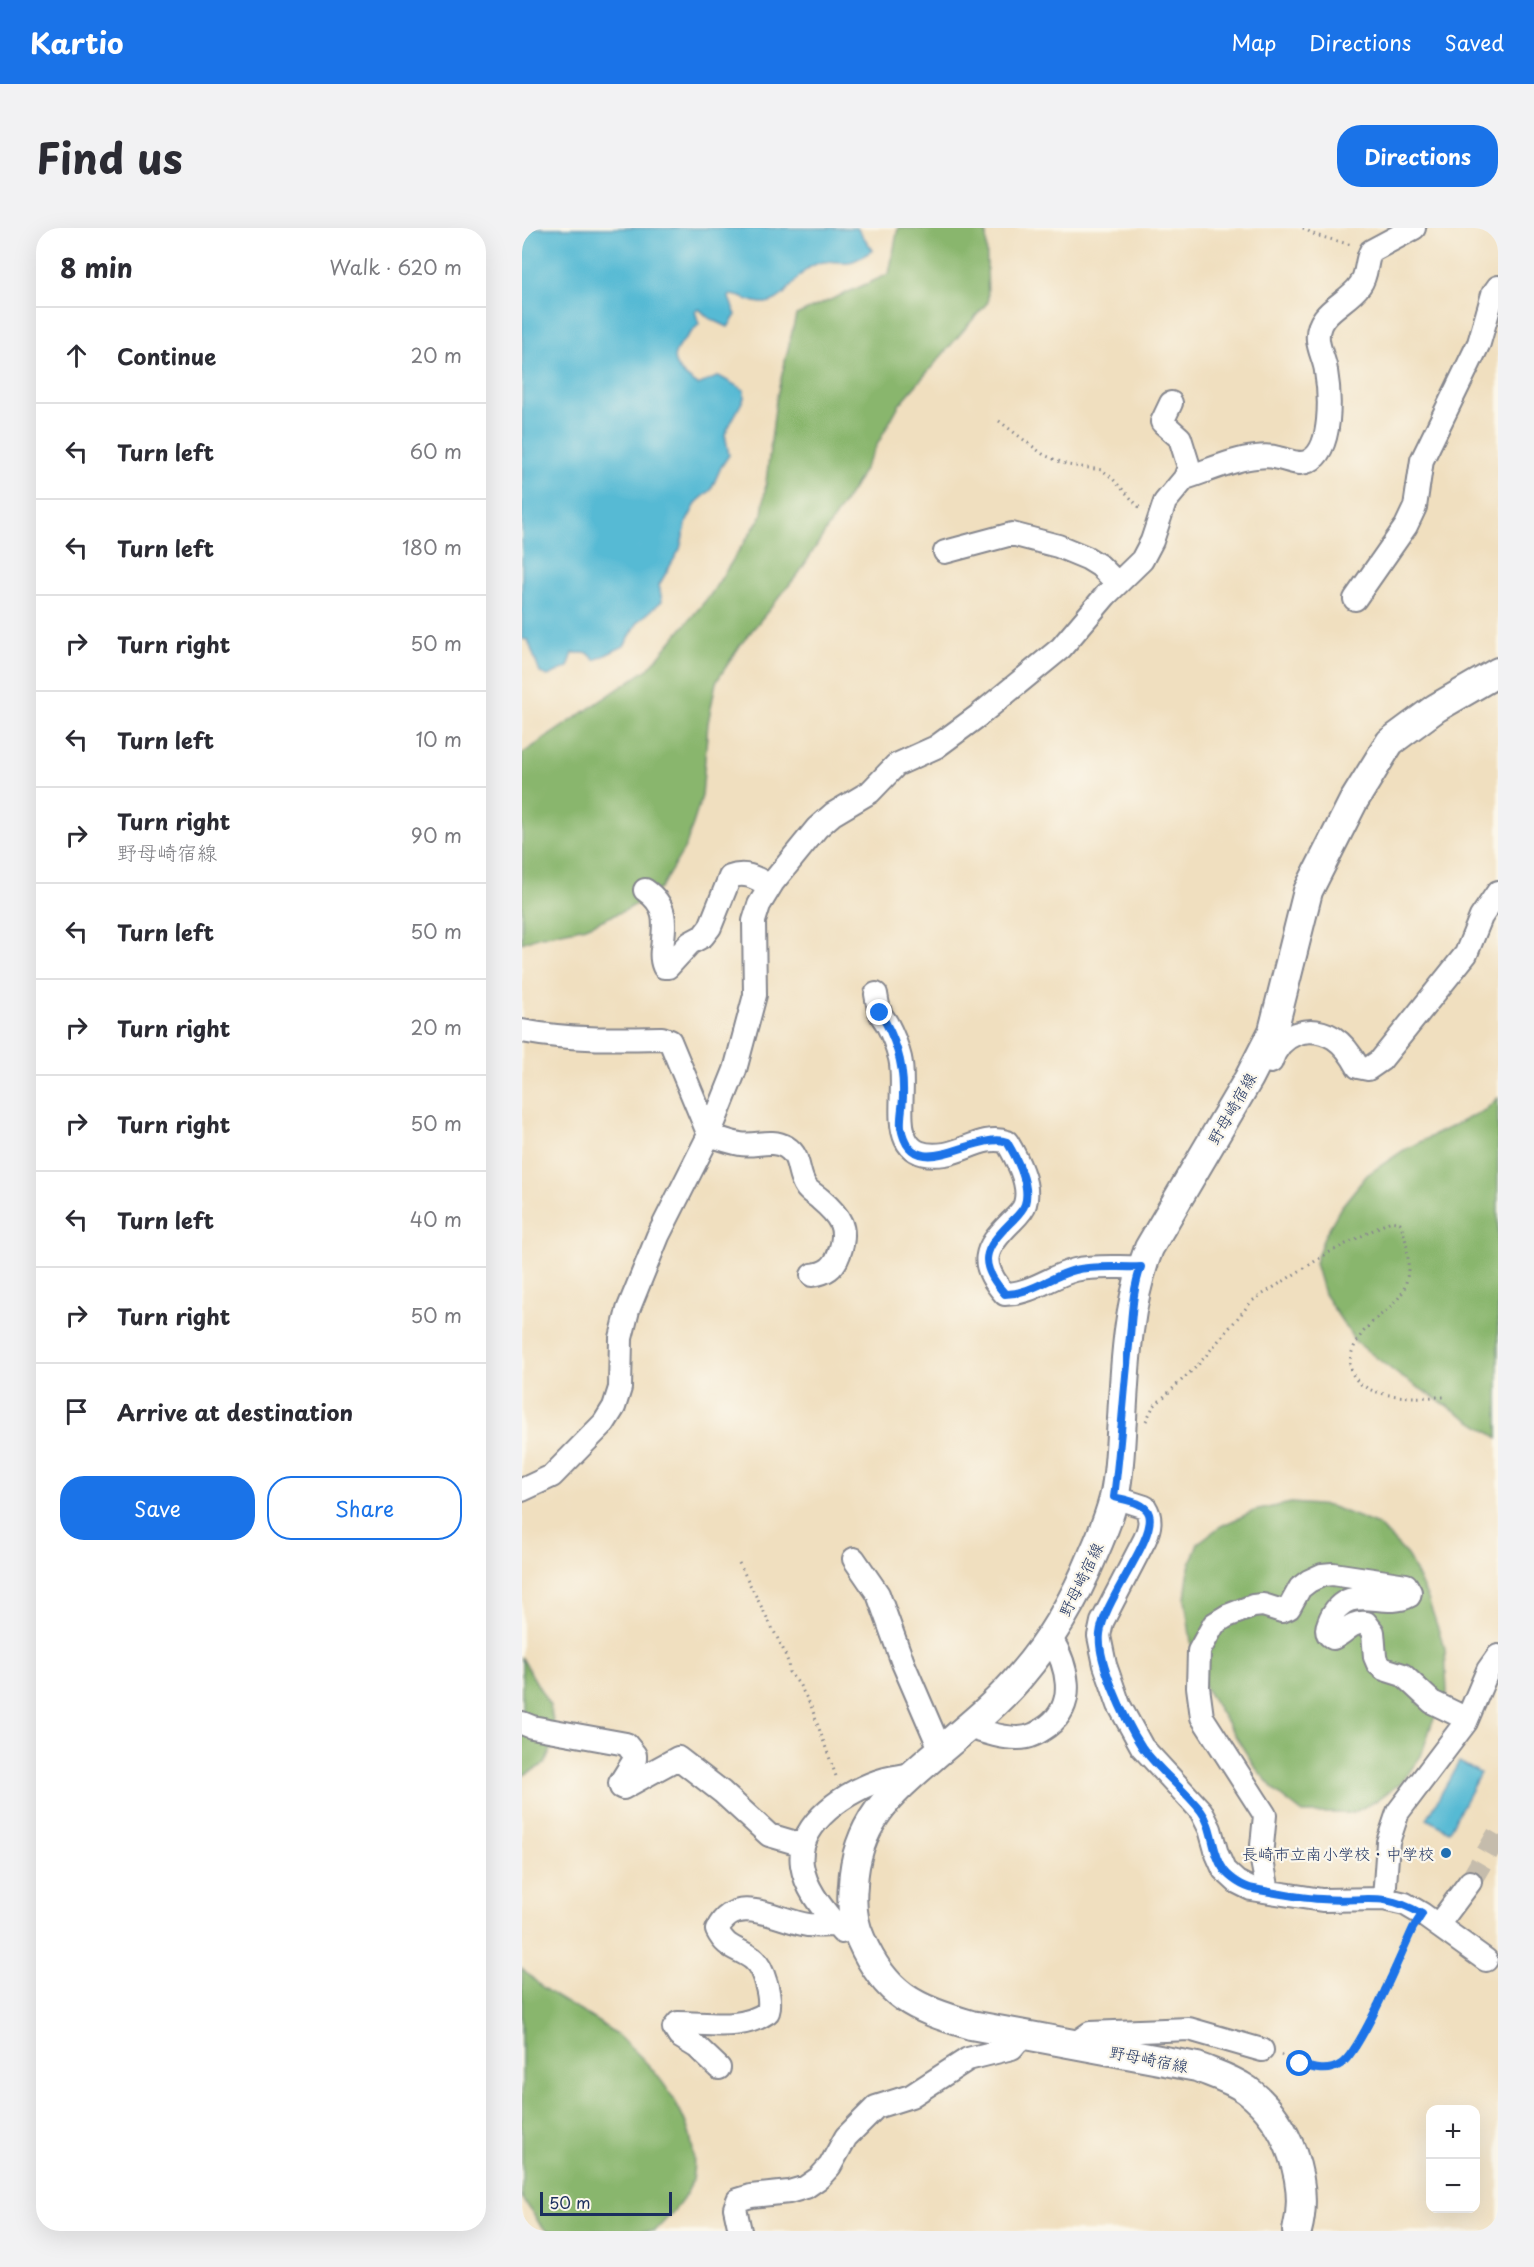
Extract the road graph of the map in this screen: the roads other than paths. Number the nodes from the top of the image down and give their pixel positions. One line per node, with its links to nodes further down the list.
1 (1414, 228): 4 (street)
2 (1498, 287): 7 (street)
3 (1171, 403): 4 (street)
4 (1185, 478): 6 (street)
5 (945, 552): 6 (street)
6 (1117, 584): 9 (street)
7 (1355, 599)
8 (1498, 672): 14 (main road, 野母崎宿線)
9 (770, 886): 10 (street); 15 (street)
10 (645, 890)
11 (1498, 891): 14 (street)
12 (876, 994): 16 (street)
13 (522, 1031): 15 (street)
14 (1253, 1070): 16 (main road, 野母崎宿線)
15 (709, 1135): 17 (street); 18 (street)
16 (1141, 1267): 19 (main road, 野母崎宿線)
17 (812, 1275)
18 (522, 1490)
19 (1114, 1497): 21 (main road, 野母崎宿線); 30 (street)
20 (854, 1559): 26 (street)
21 (1051, 1638): 25 (main road, 野母崎宿線); 25 (street)
22 (1498, 1656): 23 (street)
23 (1467, 1719): 30 (street); 31 (street)
24 (522, 1723): 28 (street)
25 (968, 1727): 26 (main road, 野母崎宿線)
26 (941, 1751): 27 (main road, 野母崎宿線)
27 (912, 1774): 28 (street); 34 (main road, 野母崎宿線)
28 (803, 1845): 33 (street)
29 (1470, 1882): 32 (street)
30 (1268, 1891): 31 (street)
31 (1384, 1899): 32 (street)
32 (1430, 1919): 35 (street)
33 (836, 1925): 34 (street); 39 (street)
34 (861, 1941): 36 (main road, 野母崎宿線)
35 (1486, 1960)
36 (1022, 2036): 37 (main road, 野母崎宿線); 40 (street)
37 (1074, 2044): 38 (street); 41 (main road, 野母崎宿線)
38 (1262, 2050)
39 (719, 2068)
40 (740, 2231)
41 (1297, 2231)

